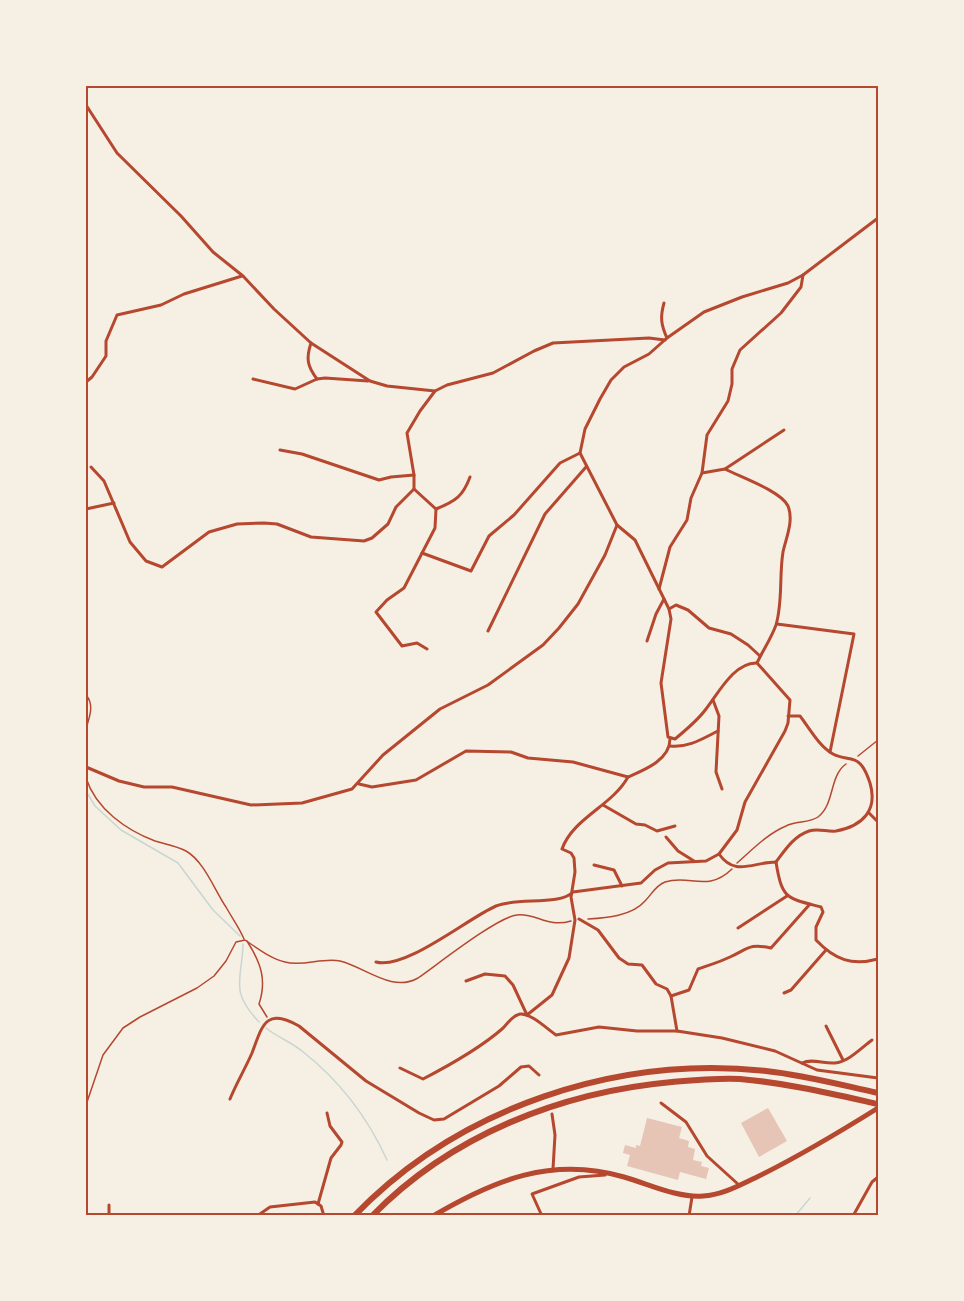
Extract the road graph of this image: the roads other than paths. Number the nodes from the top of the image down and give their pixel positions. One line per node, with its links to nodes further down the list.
1 (86, 105): 4 (street)
2 (879, 218): 3 (street)
3 (803, 275): 6 (street); 19 (street)
4 (243, 276): 7 (street); 11 (street)
5 (664, 303): 6 (street)
6 (666, 339): 12 (street); 15 (street)
7 (311, 343): 9 (street); 10 (street)
8 (253, 379): 9 (street)
9 (317, 379): 10 (street)
10 (370, 381): 12 (street)
11 (86, 382)
12 (435, 391): 20 (street)
13 (784, 430): 18 (street)
14 (280, 450): 20 (street)
15 (580, 453): 17 (street); 27 (street)
16 (91, 467): 23 (street)
17 (586, 467): 26 (street); 32 (street)
18 (725, 469): 19 (street); 31 (street)
19 (702, 473): 28 (street)
20 (414, 475): 22 (street)
21 (470, 477): 25 (street)
22 (414, 489): 23 (street); 25 (street)
23 (114, 503): 24 (street)
24 (86, 508)
25 (436, 510): 27 (street)
26 (617, 525): 28 (street); 45 (street)
27 (422, 553): 34 (street)
28 (659, 591): 29 (street)
29 (664, 599): 30 (street); 33 (street)
30 (669, 609): 35 (street); 40 (street)
31 (776, 624): 35 (street); 42 (street)
32 (488, 631)
33 (647, 641)
34 (427, 649)
35 (760, 656): 36 (street)
36 (757, 663): 37 (street); 38 (street)
37 (713, 700): 39 (street); 40 (street)
38 (788, 716): 42 (street); 52 (street)
39 (718, 731): 41 (street); 46 (street)
40 (670, 739): 41 (street)
41 (670, 746): 44 (street)
42 (830, 752): 48 (street)
43 (86, 767): 45 (street)
44 (628, 777): 45 (street); 47 (street)
45 (359, 784)
46 (722, 789)
47 (603, 805): 50 (street); 57 (street)
48 (869, 813): 49 (street); 54 (street)
49 (879, 822)
50 (675, 826)
51 (666, 837): 53 (street)
52 (719, 854): 53 (street); 54 (street)
53 (694, 862): 56 (street)
54 (776, 862): 58 (street)
55 (594, 864): 56 (street)
56 (622, 885): 57 (street)
57 (573, 892): 60 (street); 64 (street)
58 (787, 896): 59 (street); 61 (street)
59 (810, 904): 62 (street); 67 (street)
60 (577, 920): 67 (street); 68 (street)
61 (738, 928)
62 (826, 950): 63 (street); 66 (street)
63 (879, 959)
64 (376, 962)
65 (466, 981): 68 (street)
66 (784, 993)
67 (671, 996): 70 (street)
68 (527, 1015): 70 (street); 74 (street)
69 (826, 1026): 72 (street)
70 (677, 1031): 73 (street)
71 (872, 1040): 72 (street)
72 (843, 1060): 73 (street)
73 (802, 1063): 76 (street)
74 (400, 1068)
75 (539, 1075): 78 (street)
76 (879, 1078)
77 (878, 1093): 93 (highway)
78 (230, 1099)
79 (661, 1103): 86 (street)
80 (878, 1108): 86 (highway); 94 (highway)
81 (327, 1113): 88 (street)
82 (552, 1114): 83 (street)
83 (553, 1168): 84 (highway); 95 (highway)
84 (612, 1174): 87 (highway); 96 (street)
85 (879, 1177): 98 (street)
86 (739, 1185): 87 (highway)
87 (692, 1195): 97 (street)
88 (318, 1204): 91 (street); 92 (street)
89 (109, 1205): 90 (street)
90 (108, 1215)
91 (257, 1215)
92 (324, 1215)
93 (354, 1215)
94 (372, 1215)
95 (433, 1215)
96 (542, 1215)
97 (688, 1215)
98 (853, 1215)

